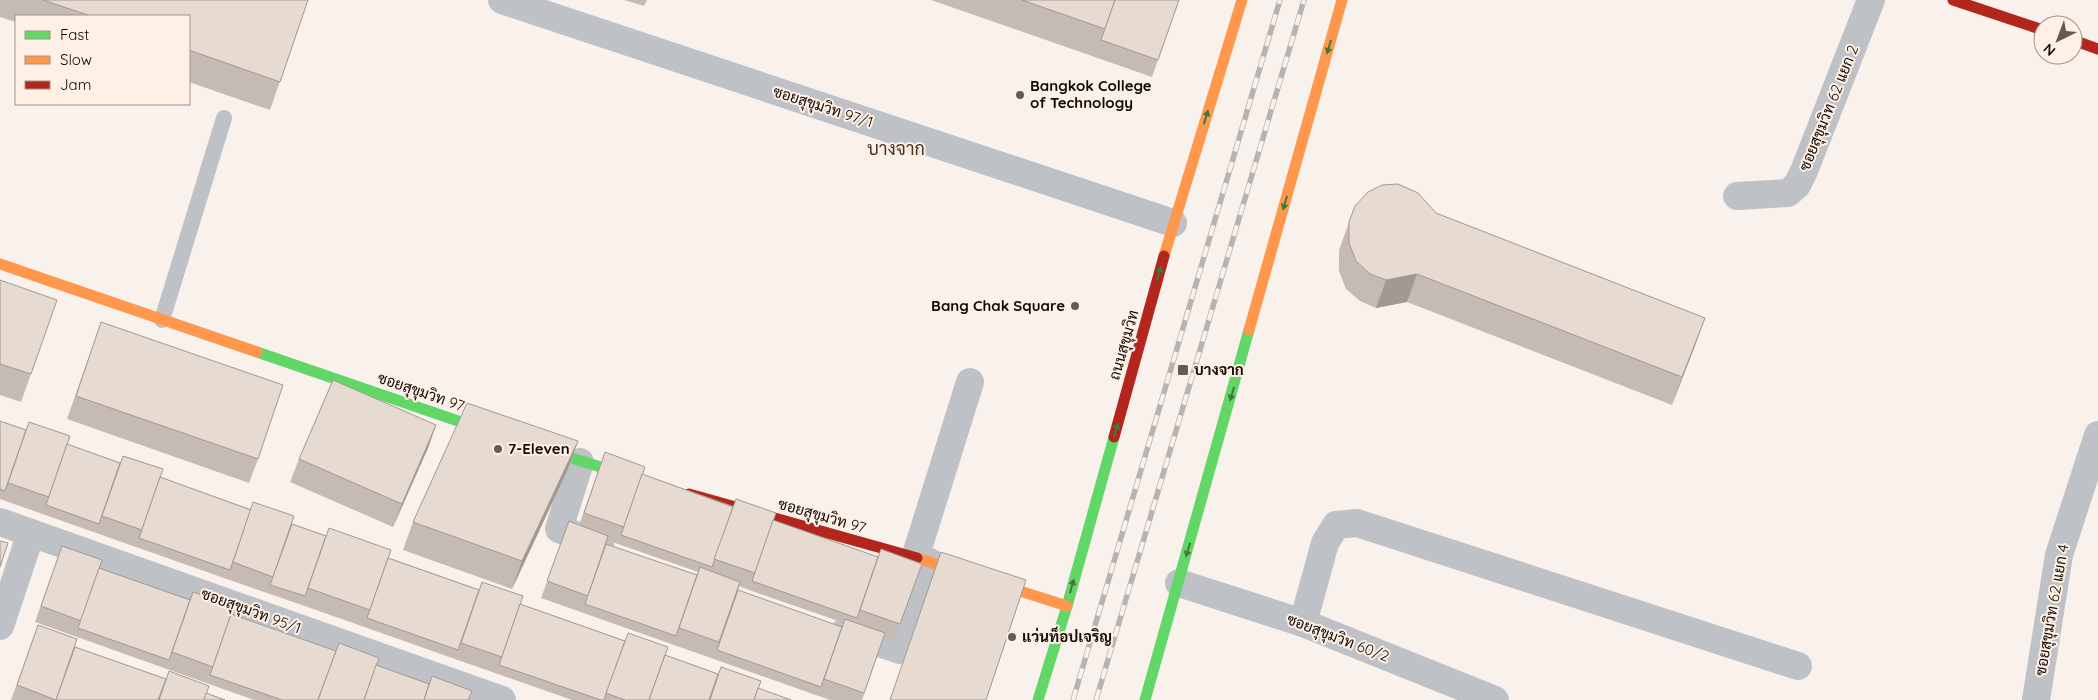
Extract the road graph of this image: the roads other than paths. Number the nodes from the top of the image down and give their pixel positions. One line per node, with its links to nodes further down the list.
1 (502, 0): 11 (street, ซอยสุขุมวิท 97/1)
2 (1242, 0): 11 (main road, ถนนสุขุมวิท, one-way to 2)
3 (1342, 0): 25 (main road, one-way to 25)
4 (1871, 0): 10 (street, ซอยสุขุมวิท 62 แยก 2)
5 (1953, 0): 6 (main road)
6 (2033, 27)
7 (2083, 43): 8 (main road)
8 (2098, 48)
9 (224, 118): 13 (lane)
10 (1737, 196)
11 (1173, 223): 26 (main road, ถนนสุขุมวิท, one-way to 11)
12 (0, 264): 13 (main road, ซอยสุขุมวิท 97)
13 (162, 320): 16 (main road, ซอยสุขุมวิท 97)
14 (970, 382): 24 (street)
15 (2098, 435): 35 (street, ซอยสุขุมวิท 62 แยก 4)
16 (506, 437)
17 (524, 443): 18 (main road)
18 (580, 462): 19 (main road); 23 (street)
19 (647, 482)
20 (676, 490): 24 (main road, ซอยสุขุมวิท 97)
21 (0, 522): 22 (street, ซอยสุขุมวิท 95/1)
22 (31, 533): 29 (street); 31 (street, ซอยสุขุมวิท 95/1)
23 (624, 552)
24 (922, 560): 26 (main road, ซอยสุขุมวิท 97); 28 (street)
25 (1179, 583): 27 (street, ซอยสุขุมวิท 60/2); 33 (main road)
26 (1067, 606): 32 (main road, ถนนสุขุมวิท)
27 (1302, 623): 30 (street); 34 (street, ซอยสุขุมวิท 60/2)
28 (826, 624)
29 (0, 626)
30 (1798, 666)
31 (502, 700)
32 (1038, 700)
33 (1145, 700)
34 (1494, 700)
35 (2036, 700)

